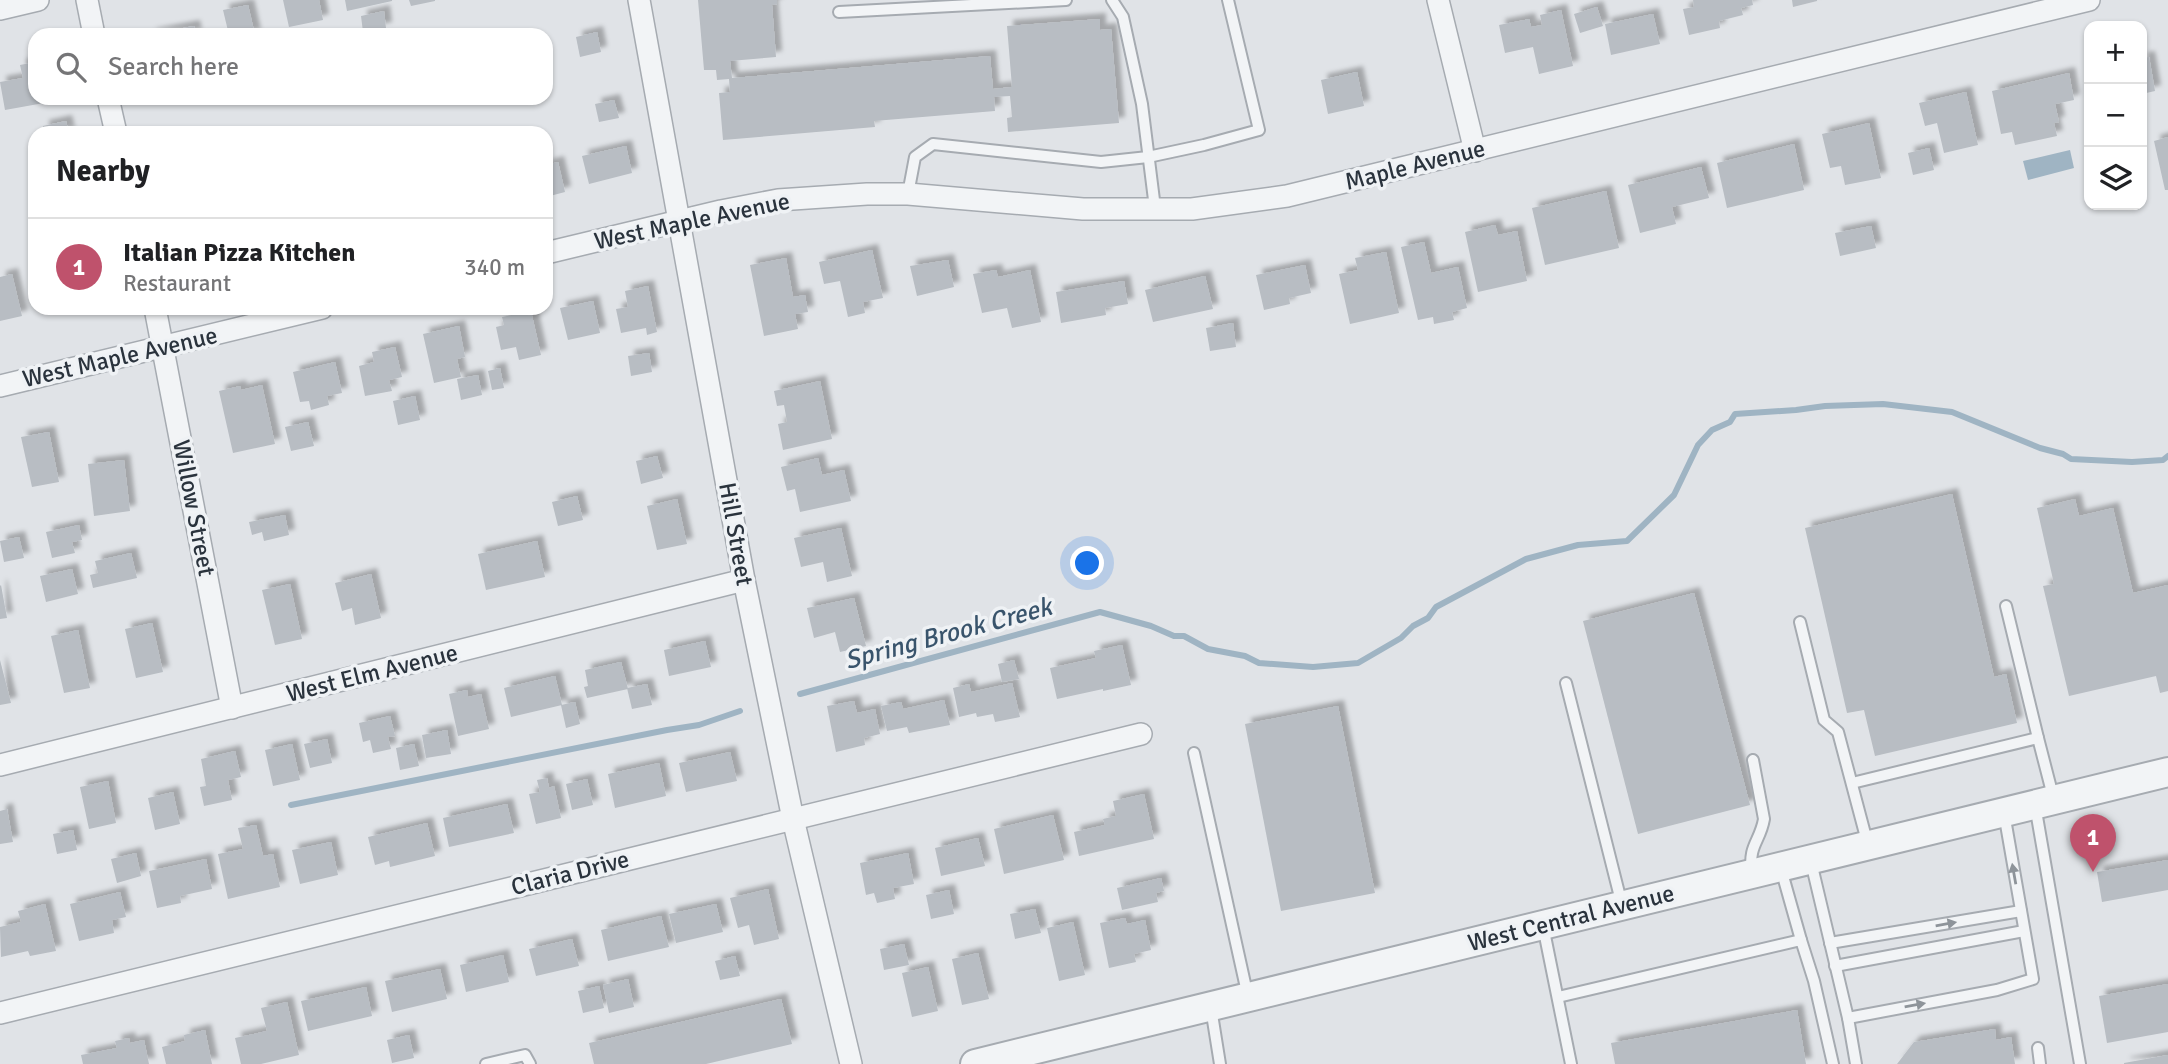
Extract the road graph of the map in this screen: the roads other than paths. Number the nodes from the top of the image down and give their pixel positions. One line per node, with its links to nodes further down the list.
1 (38, 0): 10 (street)
2 (87, 0): 12 (street)
3 (639, 0): 20 (street, Hill Street)
4 (1053, 0): 5 (lane); 11 (lane)
5 (1066, 0)
6 (1112, 0): 16 (lane)
7 (1228, 0): 16 (lane)
8 (1438, 0): 15 (street)
9 (2089, 0): 15 (street, Maple Avenue)
10 (0, 9)
11 (839, 12)
12 (93, 28)
13 (110, 105): 14 (street)
14 (114, 126)
15 (1475, 150): 19 (street, Maple Avenue)
16 (1148, 157): 17 (lane); 19 (lane)
17 (908, 194): 18 (street, West Maple Avenue); 20 (street, West Maple Avenue)
18 (965, 199): 19 (street, Maple Avenue)
19 (1155, 208)
20 (680, 220): 21 (street, West Maple Avenue); 26 (street, Hill Street)
21 (553, 251)
22 (157, 315): 24 (street, Willow Street)
23 (294, 315): 24 (street, West Maple Avenue)
24 (164, 347): 25 (street, West Maple Avenue); 30 (street, Willow Street)
25 (0, 386)
26 (744, 580): 30 (street, West Elm Avenue); 40 (street, Hill Street)
27 (2006, 606): 32 (lane)
28 (1800, 622): 37 (lane)
29 (1566, 683): 45 (lane)
30 (232, 708): 35 (street, West Elm Avenue)
31 (1140, 734): 40 (street, Claria Drive)
32 (2038, 738): 37 (lane); 38 (lane)
33 (1194, 753): 52 (lane)
34 (1753, 760): 44 (lane)
35 (0, 765)
36 (2168, 772): 38 (street, West Central Avenue)
37 (1852, 783): 41 (lane)
38 (2044, 802): 39 (street, West Central Avenue); 67 (lane)
39 (2004, 812): 41 (street, West Central Avenue); 46 (lane, one-way to 39)
40 (793, 819): 55 (street, Claria Drive); 60 (street, Hill Street)
41 (1868, 845): 42 (street, West Central Avenue)
42 (1810, 859): 43 (street, West Central Avenue); 50 (lane)
43 (1780, 867): 44 (street, West Central Avenue); 49 (lane)
44 (1752, 873): 45 (street, West Central Avenue)
45 (1622, 905): 47 (street, West Central Avenue)
46 (2021, 911): 48 (lane); 50 (lane, one-way to 46)
47 (1543, 925): 52 (street, West Central Avenue); 53 (lane)
48 (2024, 931): 51 (lane); 56 (lane, one-way to 48)
49 (1801, 940): 53 (lane); 64 (lane)
50 (1830, 943): 51 (lane)
51 (1835, 966): 56 (lane)
52 (1248, 997): 54 (street, West Central Avenue)
53 (1558, 997): 63 (lane)
54 (1211, 1006): 61 (street, West Central Avenue); 62 (lane)
55 (0, 1013)
56 (1847, 1018): 65 (lane)
57 (2038, 1048): 66 (lane)
58 (486, 1064): 59 (lane)
59 (530, 1064)
60 (851, 1064)
61 (975, 1064)
62 (1220, 1064)
63 (1571, 1064)
64 (1832, 1064)
65 (1856, 1064)
66 (2040, 1064)
67 (2080, 1064)

